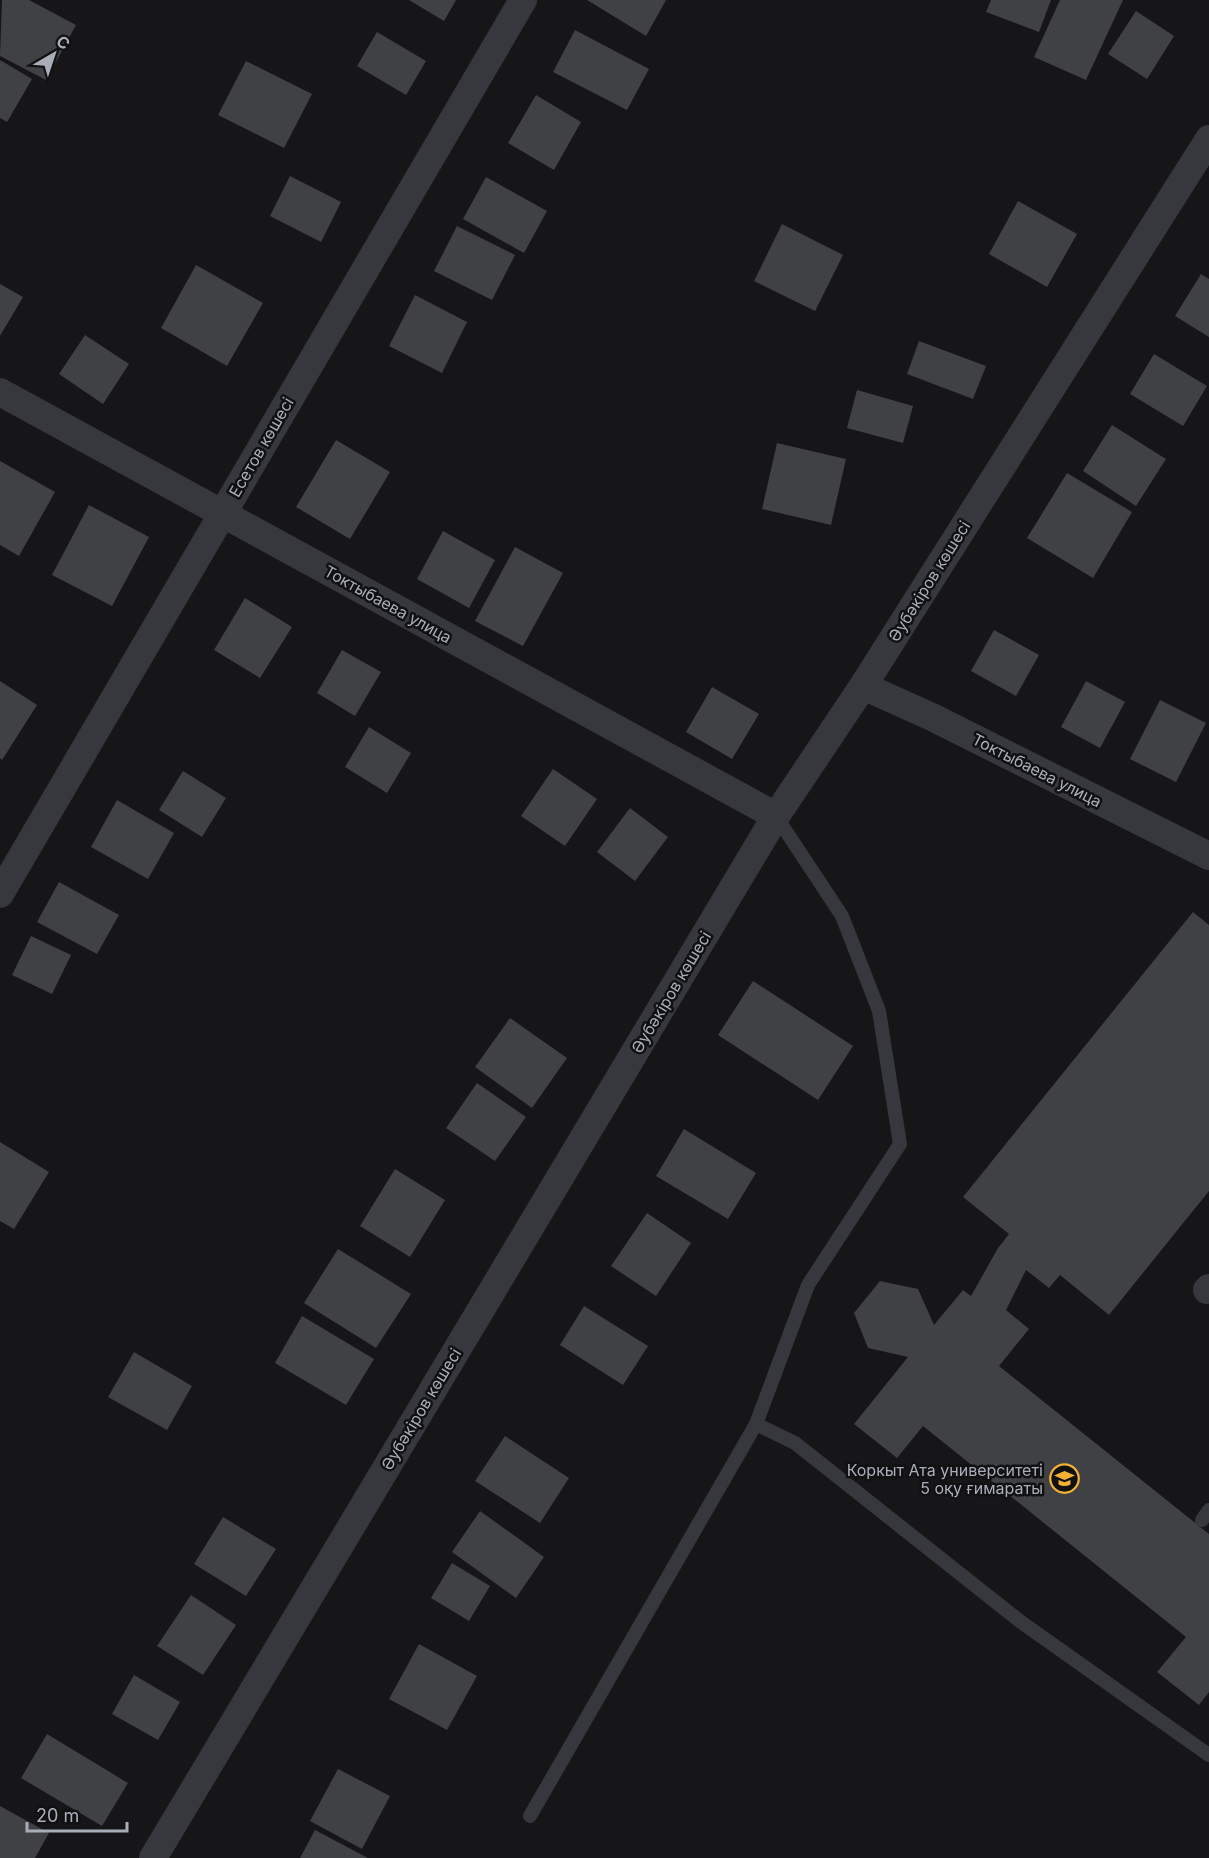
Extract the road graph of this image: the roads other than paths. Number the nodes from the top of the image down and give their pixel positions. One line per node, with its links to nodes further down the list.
1 (523, 0): 4 (street, Есетов көшесі)
2 (1209, 139): 5 (street, Әубәкіров көшесі)
3 (0, 392): 4 (street, Токтыбаева улица)
4 (222, 513): 6 (street, Токтыбаева улица); 8 (street, Есетов көшесі)
5 (863, 686): 6 (street, Әубәкіров көшесі); 7 (street, Токтыбаева улица)
6 (776, 816): 9 (lane); 12 (street, Әубәкіров көшесі)
7 (1209, 856)
8 (0, 894)
9 (756, 1424): 10 (lane); 11 (lane)
10 (1209, 1755)
11 (530, 1816)
12 (153, 1858)

